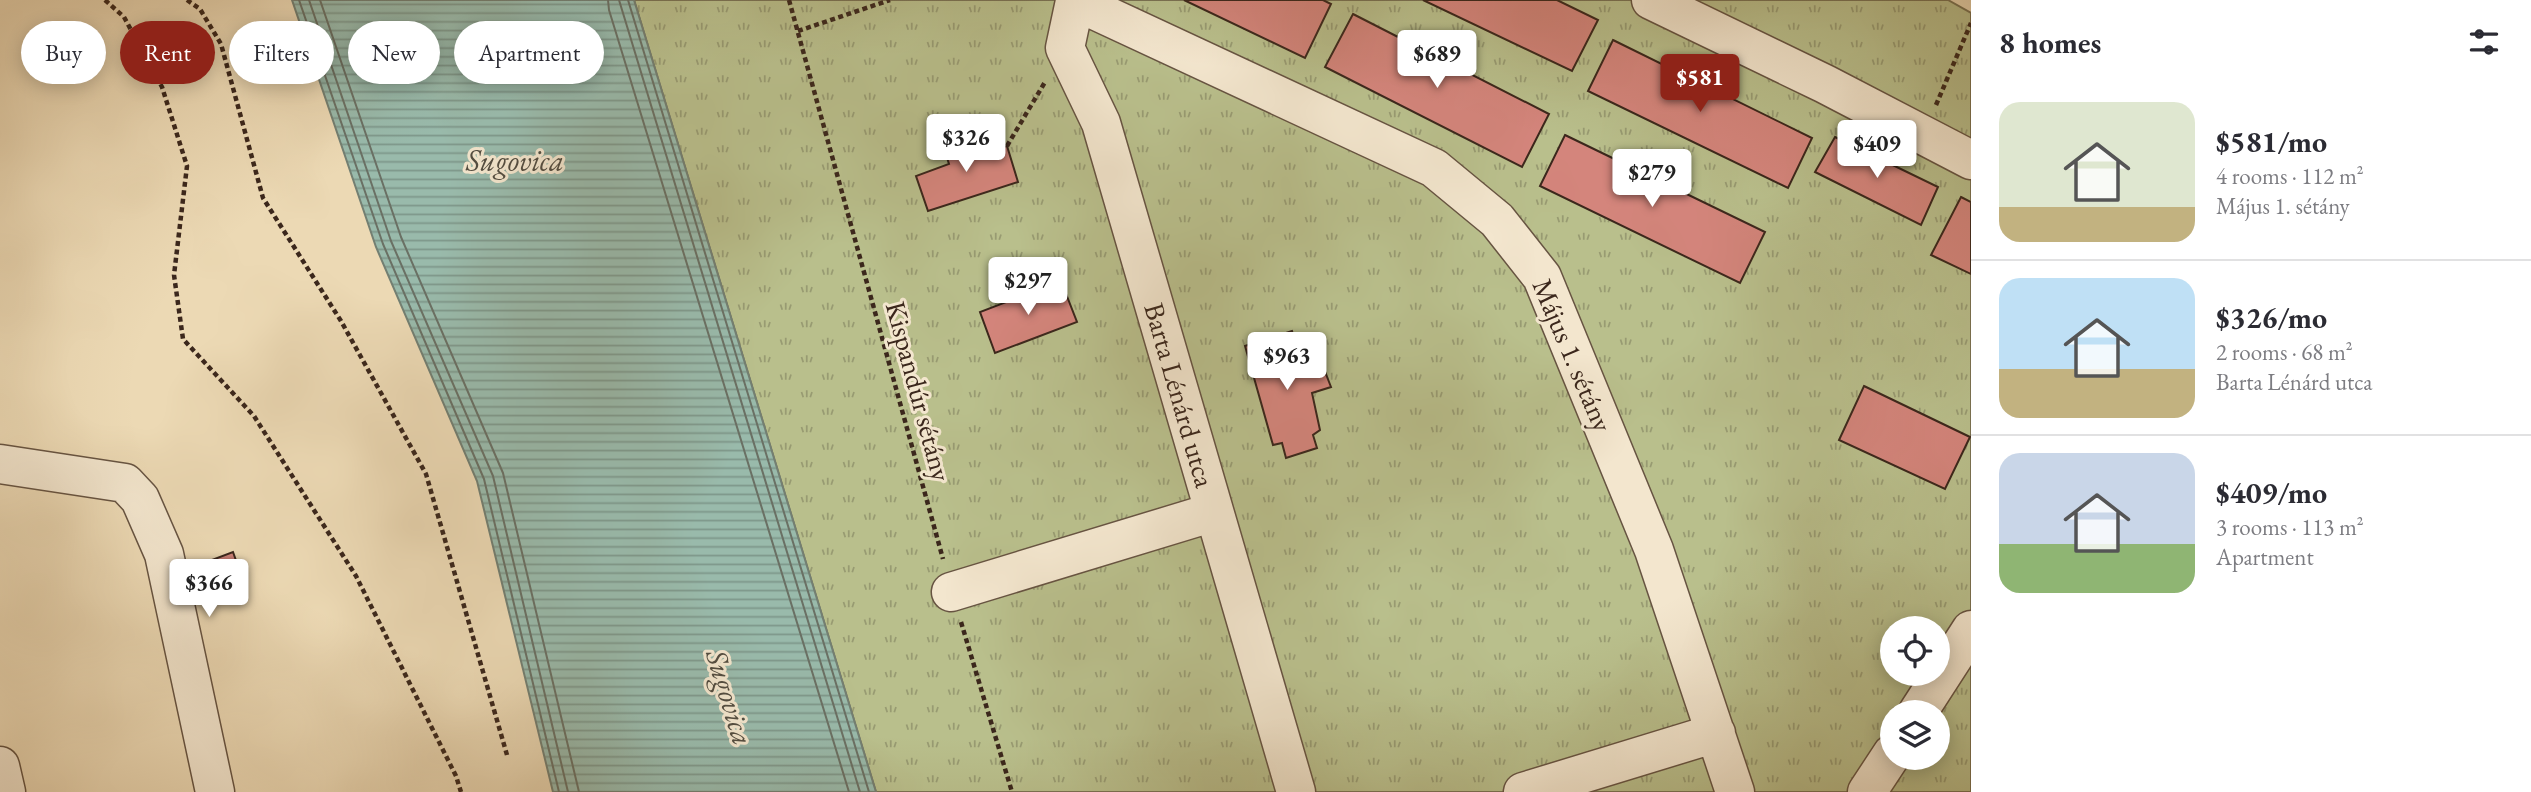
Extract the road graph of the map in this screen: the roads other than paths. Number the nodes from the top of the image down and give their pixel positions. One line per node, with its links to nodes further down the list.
1 (1651, 0): 3 (street)
2 (1075, 1): 5 (street, Barta Lénárd utca); 9 (street, Május 1. sétány)
3 (1971, 160)
4 (0, 464): 13 (street)
5 (1214, 512): 6 (street); 14 (street, Barta Lénárd utca)
6 (951, 592)
7 (1971, 630): 8 (street)
8 (1926, 700)
9 (1716, 733): 15 (street); 16 (street, Május 1. sétány)
10 (0, 766): 12 (street)
11 (1881, 770): 17 (street)
12 (5, 792)
13 (215, 792)
14 (1296, 792)
15 (1523, 792)
16 (1735, 792)
17 (1867, 792)

